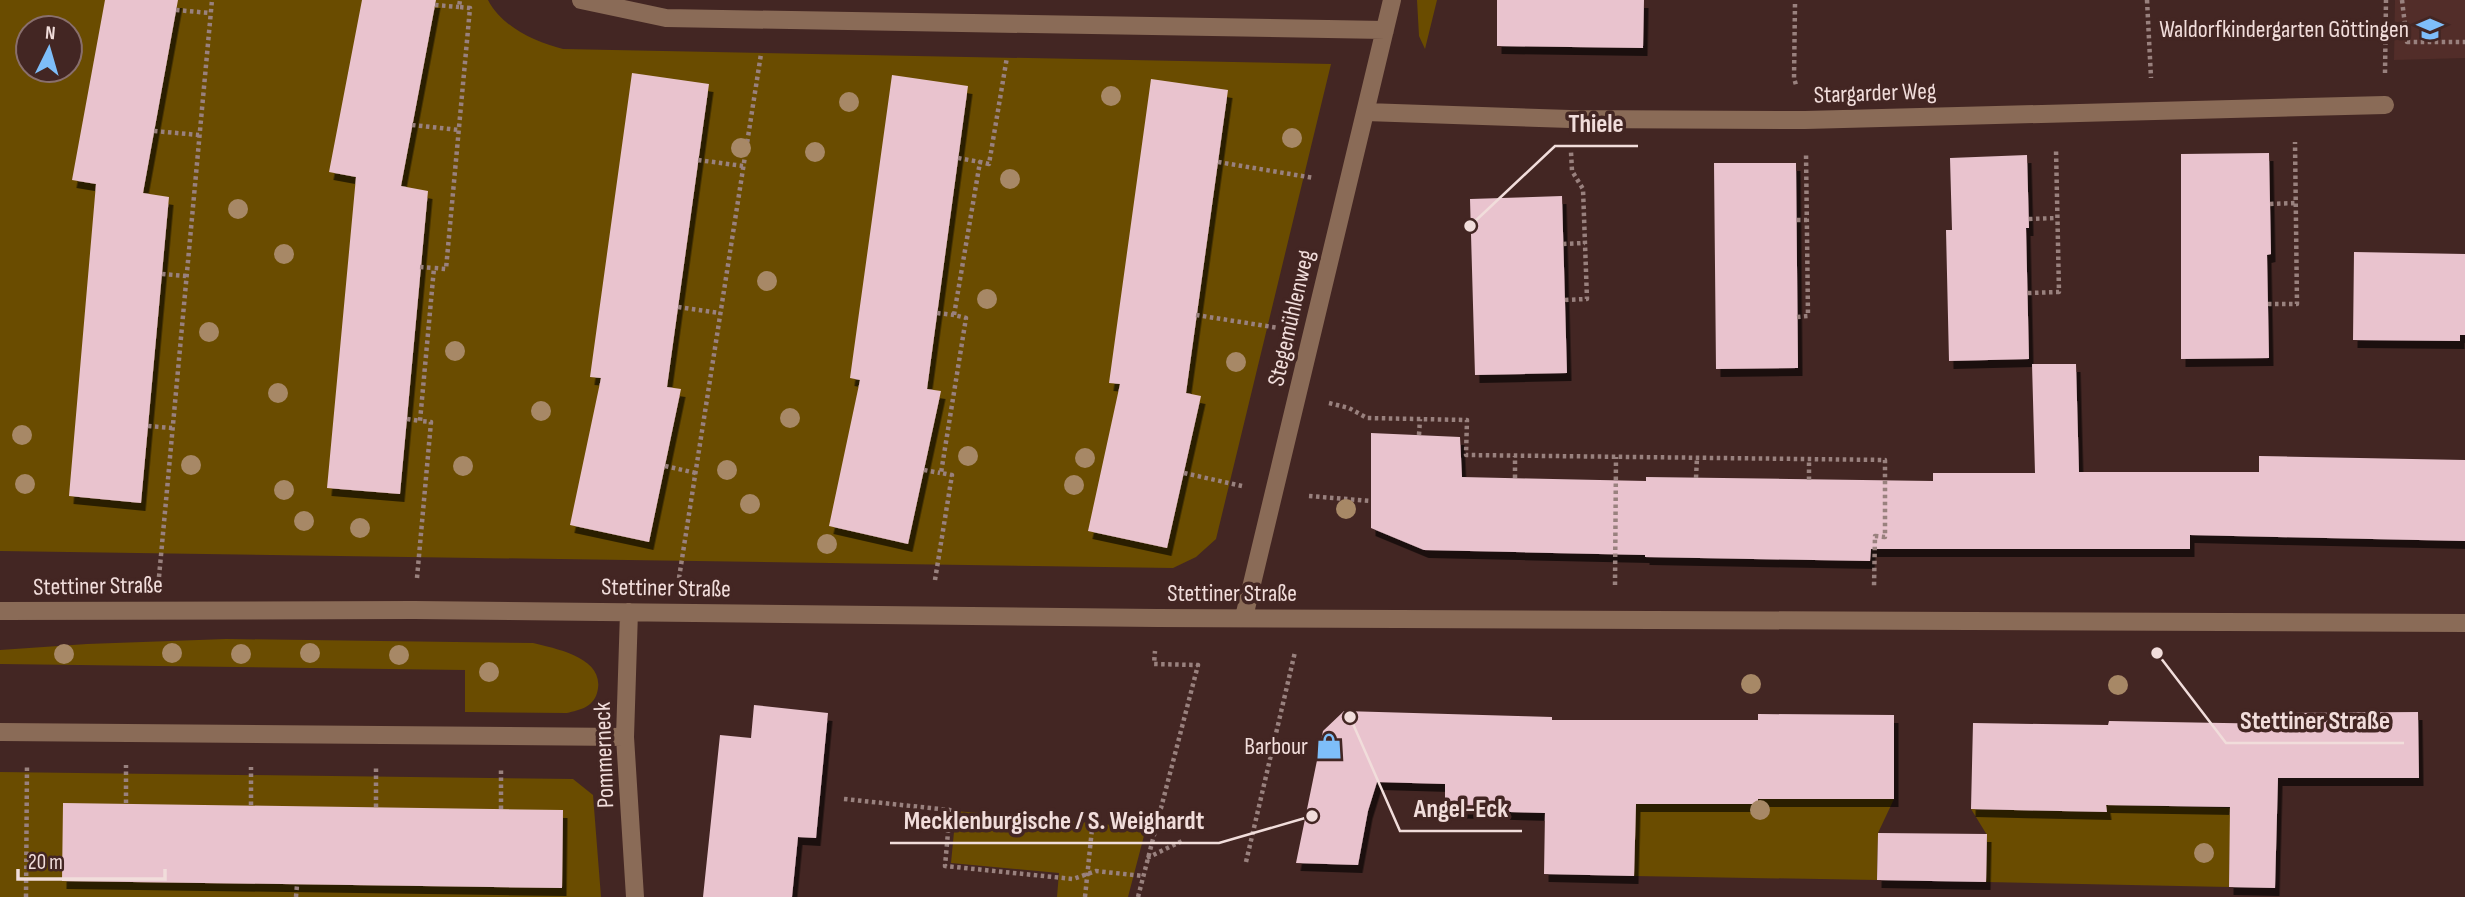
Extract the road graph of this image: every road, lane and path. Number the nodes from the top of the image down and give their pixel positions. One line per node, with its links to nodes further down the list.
1 (212, 0): 12 (path)
2 (460, 0): 10 (path)
3 (581, 0): 13 (street)
4 (1392, 0): 15 (street, Stegemühlenweg)
5 (2147, 0): 19 (path)
6 (2386, 0): 17 (path)
7 (2402, 0): 16 (path)
8 (1794, 4): 23 (path)
9 (435, 5): 10 (path)
10 (459, 8): 25 (path)
11 (176, 10): 12 (path)
12 (210, 13): 27 (path)
13 (766, 19): 14 (street); 32 (path)
14 (1013, 23): 15 (street); 30 (path)
15 (1385, 30): 20 (street, Stegemühlenweg)
16 (2465, 42)
17 (2385, 105): 18 (street, Stargarder Weg)
18 (2294, 107): 19 (street, Stargarder Weg); 34 (path)
19 (2153, 111): 21 (street, Stargarder Weg)
20 (1366, 112): 22 (street, Stargarder Weg); 33 (street, Stegemühlenweg)
21 (2055, 113): 23 (street, Stargarder Weg); 36 (path)
22 (1570, 119): 23 (street, Stargarder Weg); 40 (path)
23 (1805, 120): 39 (path)
24 (412, 125): 25 (path)
25 (459, 130): 43 (path)
26 (153, 131): 27 (path)
27 (199, 135): 45 (path)
28 (958, 158): 30 (path)
29 (698, 160): 32 (path)
30 (980, 162): 52 (path)
31 (1218, 162): 33 (path)
32 (743, 166): 50 (path)
33 (1348, 184): 55 (street, Stegemühlenweg)
34 (2295, 203): 35 (path); 48 (path)
35 (2270, 204)
36 (2057, 218): 37 (path); 46 (path)
37 (2029, 219)
38 (1797, 220): 39 (path)
39 (1807, 220): 54 (path)
40 (1585, 243): 41 (path); 47 (path)
41 (1563, 244)
42 (421, 267): 43 (path)
43 (434, 268): 59 (path)
44 (162, 274): 45 (path)
45 (186, 276): 61 (path)
46 (2028, 293)
47 (1565, 300)
48 (2268, 304)
49 (678, 307): 50 (path)
50 (720, 313): 69 (path)
51 (937, 313): 52 (path)
52 (954, 315): 70 (path)
53 (1196, 315): 55 (path)
54 (1797, 317)
55 (1312, 333): 56 (street, Stegemühlenweg)
56 (1298, 396): 58 (path); 80 (street, Stegemühlenweg)
57 (407, 419): 59 (path)
58 (1420, 419): 62 (path); 63 (path)
59 (420, 421): 75 (path)
60 (148, 426): 61 (path)
61 (173, 428): 74 (path)
62 (1419, 435)
63 (1515, 456): 64 (path); 71 (path)
64 (1616, 457): 65 (path); 83 (path)
65 (1697, 458): 66 (path); 72 (path)
66 (1809, 459): 73 (path); 84 (path)
67 (665, 466): 69 (path)
68 (924, 470): 70 (path)
69 (696, 472): 78 (path)
70 (941, 473): 79 (path)
71 (1515, 478)
72 (1696, 478)
73 (1809, 480)
74 (156, 610): 75 (street, Stettiner Straße); 76 (street, Stettiner Straße)
75 (414, 610): 77 (street, Stettiner Straße)
76 (0, 611)
77 (629, 612): 78 (street, Stettiner Straße); 88 (street, Pommerneck)
78 (674, 613): 79 (street, Stettiner Straße)
79 (929, 616): 82 (street, Stettiner Straße)
80 (1244, 617): 81 (street, Stettiner Straße); 82 (street, Stettiner Straße)
81 (1303, 617): 83 (street, Stettiner Straße); 93 (path)
82 (1157, 618): 92 (path)
83 (1614, 618): 84 (street, Stettiner Straße)
84 (1874, 620): 85 (street, Stettiner Straße)
85 (2465, 622)
86 (0, 732): 87 (street)
87 (27, 732): 88 (street); 97 (path)
88 (625, 737): 99 (street, Pommerneck)
89 (844, 799): 94 (path)
90 (1092, 829): 94 (path)
91 (1184, 840): 92 (path)
92 (1147, 858): 95 (path)
93 (1246, 862)
94 (1087, 874): 95 (path); 100 (path)
95 (1143, 876): 101 (path)
96 (297, 885): 98 (path)
97 (26, 897)
98 (296, 897)
99 (635, 897)
100 (1084, 897)
101 (1138, 897)

